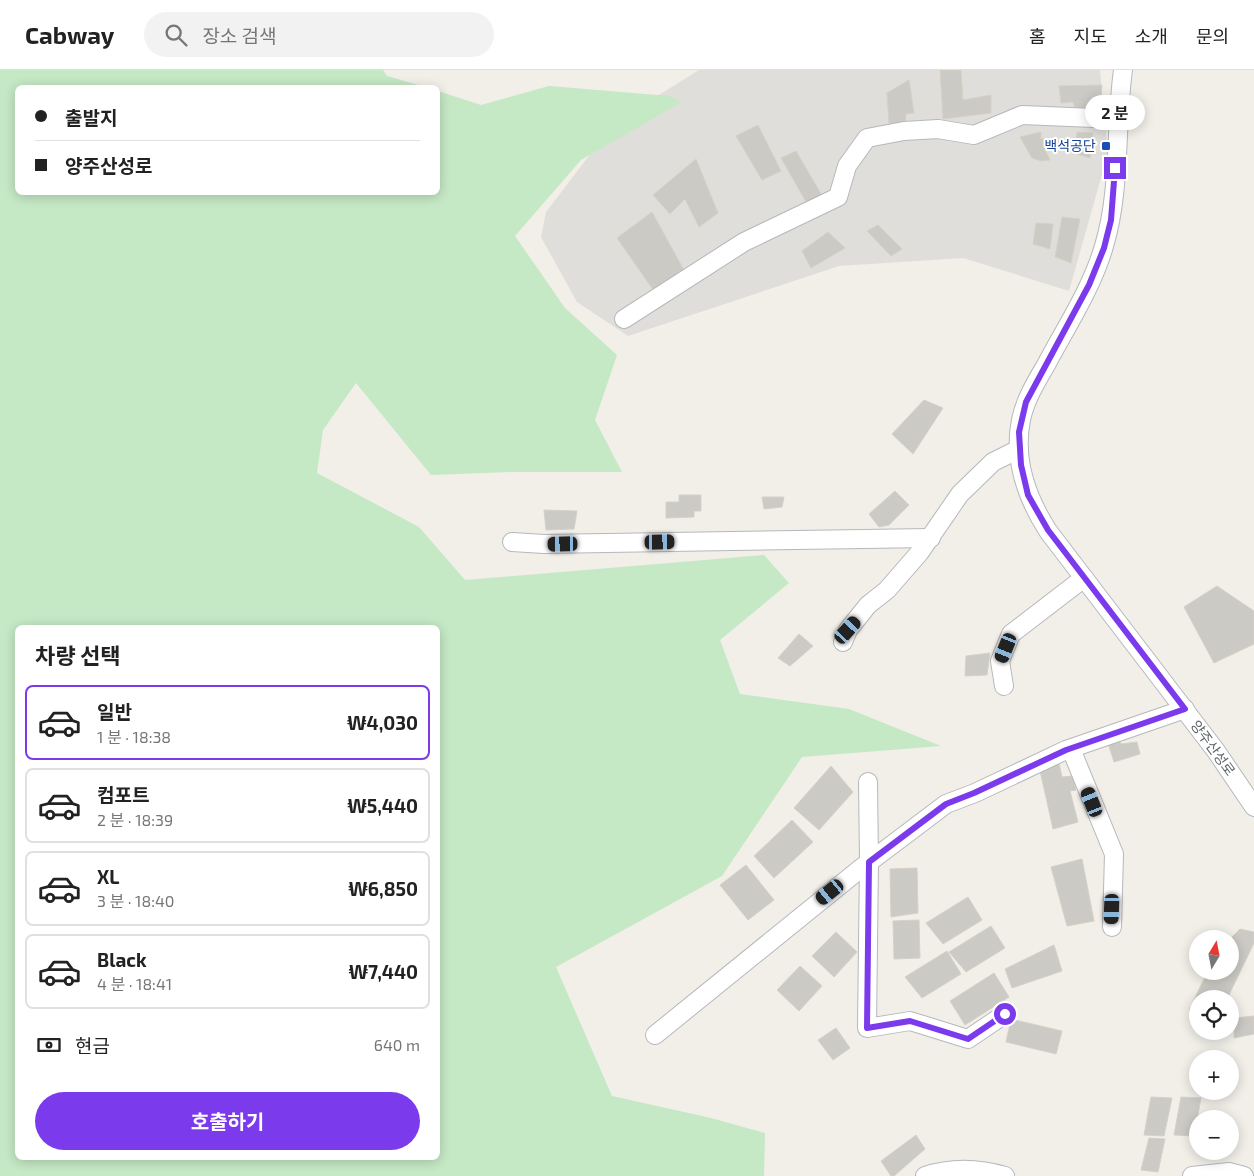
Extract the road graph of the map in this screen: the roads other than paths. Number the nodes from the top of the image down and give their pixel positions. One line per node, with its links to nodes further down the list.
1 (1123, 70): 2 (street, 양주산성로)
2 (1118, 119): 3 (street); 4 (street, 양주산성로)
3 (624, 319)
4 (1019, 450): 5 (street); 7 (street, 양주산성로)
5 (930, 538): 6 (street); 8 (street)
6 (512, 542)
7 (1084, 578): 9 (street); 10 (street, 양주산성로)
8 (843, 642)
9 (1004, 686)
10 (1185, 709): 11 (street); 13 (street, 양주산성로)
11 (1071, 749): 14 (street); 15 (street)
12 (868, 782): 14 (street)
13 (1254, 806)
14 (869, 862): 16 (street); 17 (street)
15 (1112, 927)
16 (1005, 1014)
17 (655, 1035)
18 (925, 1176): 19 (street)
19 (1005, 1176)
20 (1192, 1176): 21 (street)
21 (1244, 1176)

